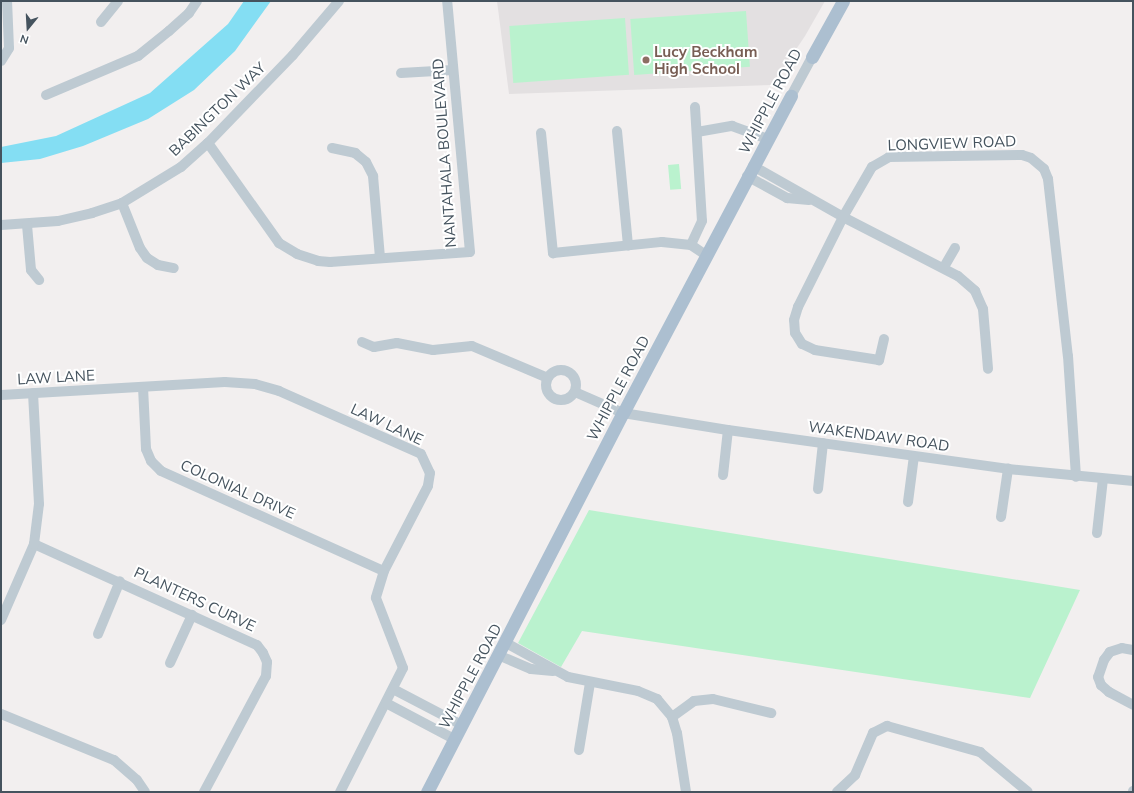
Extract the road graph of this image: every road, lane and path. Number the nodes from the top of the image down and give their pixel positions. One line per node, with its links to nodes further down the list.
1 (7, 1): 9 (street)
2 (118, 1): 7 (street)
3 (197, 1): 12 (street)
4 (339, 1): 19 (street, BABINGTON WAY)
5 (447, 1): 10 (street, NANTAHALA BOULEVARD)
6 (843, 1): 8 (main road, WHIPPLE ROAD)
7 (101, 22)
8 (812, 57): 13 (street, WHIPPLE ROAD)
9 (1, 61)
10 (453, 70): 11 (street); 30 (street, NANTAHALA BOULEVARD)
11 (401, 73)
12 (46, 95)
13 (791, 96): 18 (main road, WHIPPLE ROAD)
14 (695, 107): 16 (street)
15 (617, 131): 26 (street)
16 (697, 132): 18 (street); 27 (street)
17 (541, 133): 26 (street)
18 (767, 139): 21 (main road, WHIPPLE ROAD)
19 (208, 143): 22 (street, BABINGTON WAY); 30 (street, NANTAHALA BOULEVARD)
20 (332, 148): 30 (street)
21 (750, 171): 23 (street); 29 (main road, WHIPPLE ROAD)
22 (122, 203): 25 (street, BABINGTON WAY); 31 (street)
23 (843, 217): 32 (street); 34 (street, LONGVIEW ROAD); 48 (street, LONGVIEW ROAD)
24 (1, 225): 25 (street, BABINGTON WAY)
25 (27, 225): 33 (street)
26 (628, 245): 27 (street)
27 (692, 245): 29 (street)
28 (955, 248): 32 (street)
29 (706, 254): 42 (main road, WHIPPLE ROAD)
30 (380, 258)
31 (174, 268)
32 (944, 268): 36 (street)
33 (39, 280)
34 (884, 339)
35 (362, 342): 37 (street)
36 (988, 369)
37 (548, 378): 39 (street); 39 (street)
38 (142, 387): 40 (street, LAW LANE); 56 (street, COLONIAL DRIVE); 56 (street, LAW LANE)
39 (575, 392): 42 (street, WAKENDAW ROAD)
40 (33, 393): 41 (street, LAW LANE); 55 (street)
41 (1, 395)
42 (623, 413): 43 (street, WAKENDAW ROAD); 61 (main road, WHIPPLE ROAD)
43 (728, 430): 44 (street, WAKENDAW ROAD); 47 (street)
44 (823, 443): 45 (street, WAKENDAW ROAD); 51 (street)
45 (914, 456): 46 (street, WAKENDAW ROAD); 52 (street)
46 (1008, 469): 48 (street, WAKENDAW ROAD); 53 (street)
47 (723, 476)
48 (1076, 477): 49 (street, WAKENDAW ROAD)
49 (1103, 479): 50 (street, WAKENDAW ROAD); 54 (street)
50 (1133, 481)
51 (818, 489)
52 (908, 502)
53 (1001, 517)
54 (1097, 532)
55 (34, 544): 57 (street, PLANTERS CURVE); 59 (street)
56 (384, 571): 67 (street, LAW LANE)
57 (120, 581): 58 (street, PLANTERS CURVE); 60 (street)
58 (192, 615): 64 (street); 77 (street, PLANTERS CURVE)
59 (1, 620)
60 (98, 634)
61 (506, 643): 63 (main road, WHIPPLE ROAD); 65 (street)
62 (1133, 650): 69 (street)
63 (498, 655): 65 (street); 73 (main road, WHIPPLE ROAD)
64 (170, 663)
65 (555, 671): 66 (street)
66 (590, 683): 72 (street); 75 (street)
67 (393, 689): 68 (street, LAW LANE); 73 (street)
68 (386, 703): 74 (street); 78 (street, LAW LANE)
69 (1133, 705)
70 (771, 713): 72 (street)
71 (1, 714): 76 (street)
72 (672, 717): 80 (street)
73 (462, 725): 74 (main road, WHIPPLE ROAD)
74 (454, 739): 79 (main road, WHIPPLE ROAD)
75 (579, 750)
76 (145, 792)
77 (204, 792)
78 (340, 792)
79 (427, 792)
80 (686, 792)
81 (838, 792): 82 (street)
82 (1028, 792)

